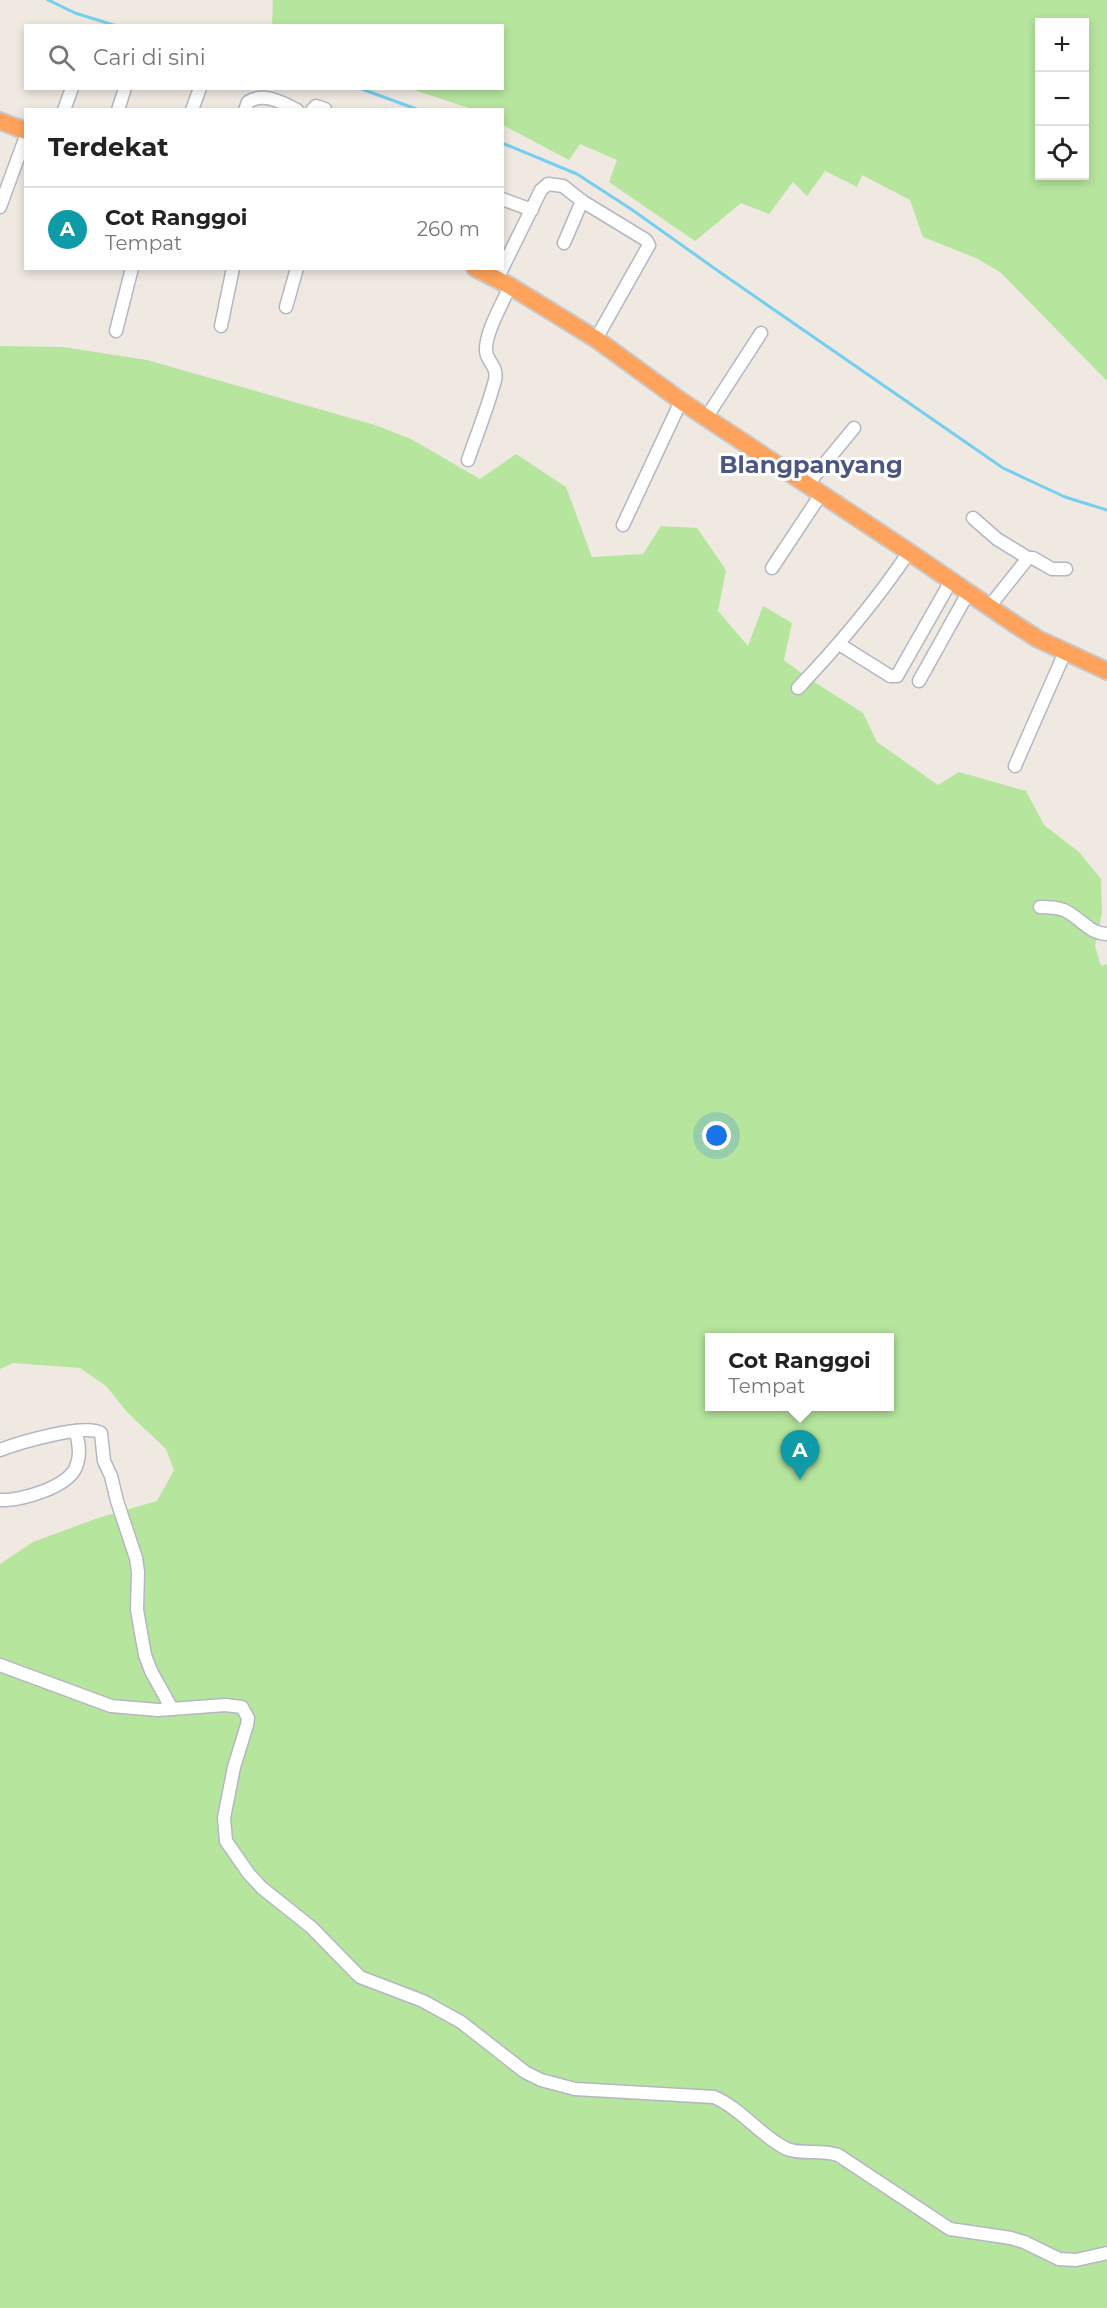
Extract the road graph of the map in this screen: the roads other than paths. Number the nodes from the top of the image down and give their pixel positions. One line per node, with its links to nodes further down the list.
1 (71, 90): 5 (street)
2 (124, 90): 6 (street)
3 (199, 90): 7 (street)
4 (282, 106): 8 (street)
5 (65, 108)
6 (119, 108)
7 (193, 108)
8 (246, 108)
9 (0, 121): 10 (highway)
10 (24, 131)
11 (24, 141): 14 (street)
12 (504, 200): 15 (street)
13 (582, 201): 15 (street); 16 (street); 26 (street)
14 (0, 207)
15 (532, 210): 21 (street)
16 (564, 243)
17 (131, 270): 24 (street)
18 (233, 270): 23 (street)
19 (296, 270): 22 (street)
20 (479, 270): 21 (highway)
21 (504, 283): 26 (highway); 30 (street)
22 (286, 307)
23 (220, 326)
24 (116, 331)
25 (761, 333): 28 (street)
26 (596, 339): 27 (highway)
27 (681, 401): 28 (highway); 33 (street)
28 (706, 418): 31 (highway)
29 (854, 428): 31 (street)
30 (468, 460)
31 (814, 490): 34 (highway); 36 (street)
32 (973, 518): 35 (street)
33 (623, 525)
34 (909, 552): 38 (highway); 41 (street)
35 (1028, 558): 37 (street); 40 (street)
36 (772, 568)
37 (1066, 569)
38 (951, 581): 39 (highway); 41 (street)
39 (968, 593): 40 (highway); 44 (street)
40 (989, 607): 42 (highway)
41 (839, 644): 45 (street)
42 (1065, 652): 43 (highway); 46 (street)
43 (1107, 671)
44 (919, 681)
45 (798, 688)
46 (1015, 766)
47 (1040, 907): 48 (street)
48 (1107, 934)
49 (76, 1431): 50 (street); 51 (street); 53 (street)
50 (0, 1450)
51 (0, 1500)
52 (0, 1665): 53 (street)
53 (172, 1709): 54 (street)
54 (1107, 2253)

